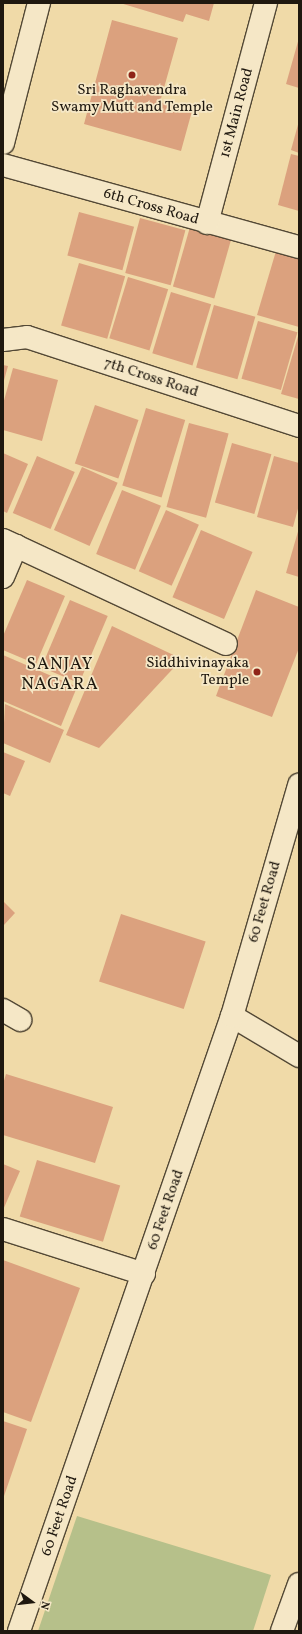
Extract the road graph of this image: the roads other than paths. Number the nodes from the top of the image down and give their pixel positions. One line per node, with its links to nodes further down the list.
1 (39, 3): 3 (street)
2 (266, 3): 5 (street, 1st Main Road)
3 (3, 143)
4 (3, 165): 5 (street, 6th Cross Road)
5 (207, 223): 6 (street, 6th Cross Road)
6 (299, 247)
7 (3, 340): 8 (street, 7th Cross Road)
8 (299, 426)
9 (10, 543): 10 (street); 11 (street)
10 (3, 577)
11 (226, 644)
12 (299, 785): 13 (street, 60 Feet Road)
13 (232, 1016): 14 (street); 16 (street, 60 Feet Road)
14 (299, 1056)
15 (3, 1229): 16 (street)
16 (144, 1274): 18 (street, 60 Feet Road)
17 (299, 1584): 19 (street)
18 (20, 1631)
19 (282, 1631)

